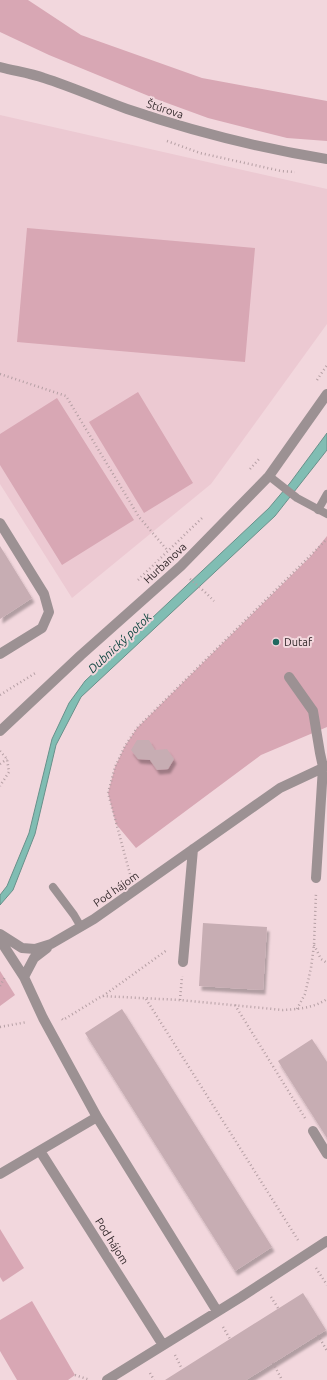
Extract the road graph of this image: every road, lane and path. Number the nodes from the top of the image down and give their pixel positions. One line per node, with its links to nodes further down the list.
1 (0, 67): 2 (street, Štúrova)
2 (327, 159)
3 (327, 365): 5 (path)
4 (0, 374): 16 (path)
5 (314, 385)
6 (327, 394): 9 (street, Hurbanova)
7 (263, 454): 8 (path)
8 (249, 472)
9 (269, 476): 11 (lane); 24 (street, Hurbanova)
10 (327, 494): 11 (lane)
11 (318, 510): 13 (lane)
12 (206, 514): 16 (path)
13 (327, 514)
14 (0, 523): 20 (street)
15 (327, 539): 31 (path)
16 (168, 551): 18 (path)
17 (190, 578): 19 (path)
18 (135, 583)
19 (214, 601)
20 (0, 654)
21 (39, 670): 23 (path)
22 (289, 677): 28 (street)
23 (0, 695)
24 (0, 731)
25 (0, 751): 26 (path)
26 (7, 759): 27 (path); 29 (path)
27 (0, 764)
28 (325, 767): 30 (street, Pod hájom); 32 (street)
29 (0, 786)
30 (193, 850): 34 (street, Pod hájom); 40 (street)
31 (130, 874)
32 (316, 878): 38 (path)
33 (53, 887): 34 (lane)
34 (81, 927): 37 (street, Pod hájom)
35 (0, 934): 37 (street, Pod hájom)
36 (0, 940): 42 (street)
37 (51, 944): 42 (street, Pod hájom)
38 (314, 945): 41 (path); 48 (path)
39 (171, 948): 43 (path)
40 (183, 962): 46 (path)
41 (327, 964)
42 (24, 977): 49 (street)
43 (102, 996): 44 (path); 49 (path)
44 (145, 999): 46 (path); 56 (path)
45 (327, 999): 48 (path)
46 (180, 1000): 47 (path)
47 (235, 1005): 48 (path); 52 (path)
48 (297, 1009)
49 (43, 1018): 50 (path); 51 (street)
50 (0, 1027)
51 (96, 1117): 53 (street); 60 (street)
52 (313, 1131): 54 (street)
53 (40, 1151): 55 (street); 62 (street, Pod hájom)
54 (327, 1154)
55 (0, 1174)
56 (293, 1232)
57 (327, 1241): 58 (street)
58 (307, 1254): 59 (path); 60 (street)
59 (327, 1285)
60 (217, 1310): 62 (street)
61 (318, 1335): 63 (path)
62 (163, 1344): 67 (street)
63 (327, 1351)
64 (272, 1363): 68 (path)
65 (75, 1375): 66 (path)
66 (90, 1380)
67 (107, 1380)
68 (282, 1380)

